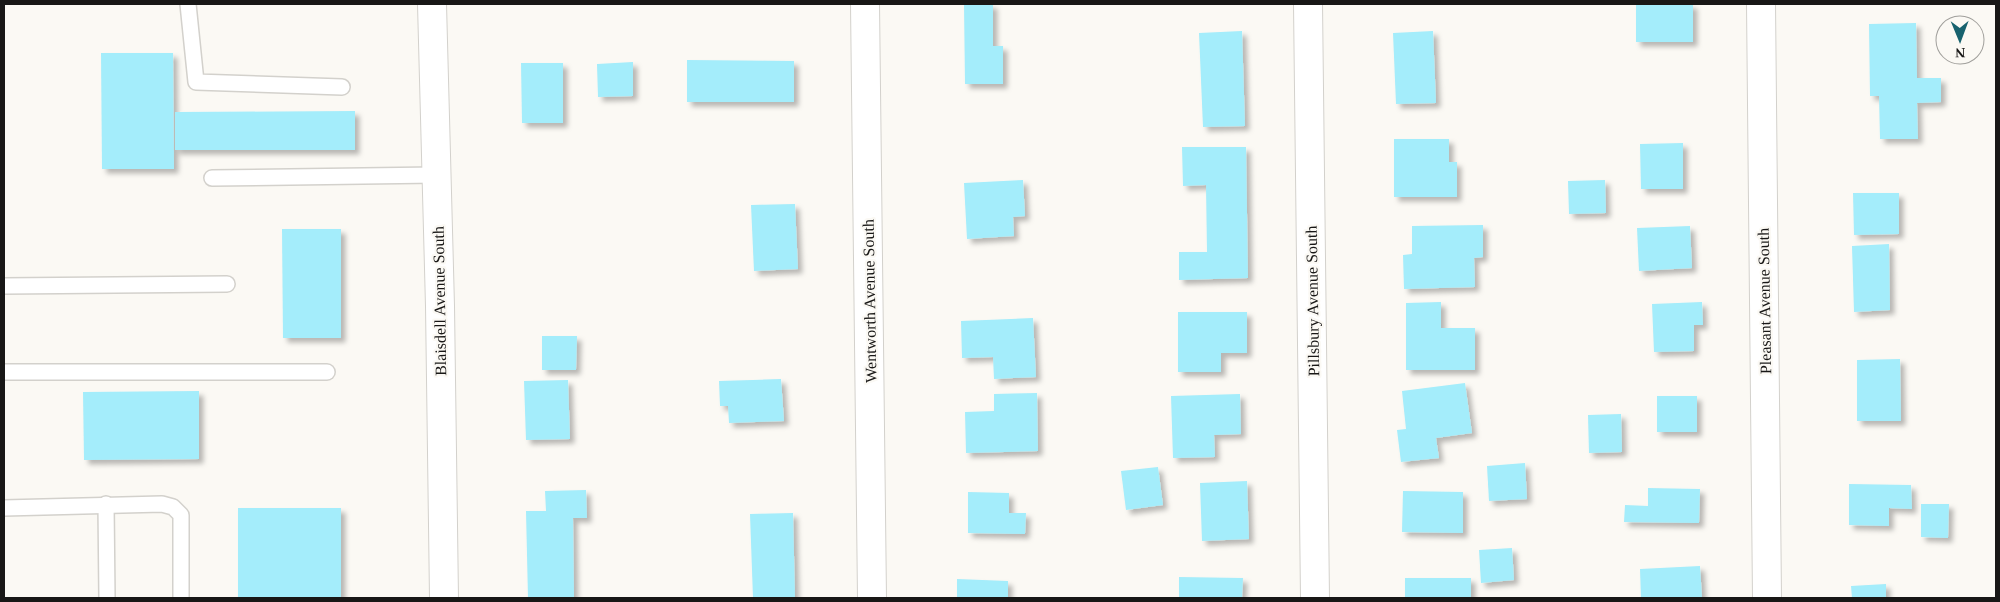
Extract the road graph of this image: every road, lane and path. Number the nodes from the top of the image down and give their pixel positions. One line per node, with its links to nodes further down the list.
1 (188, 4): 6 (lane)
2 (432, 4): 7 (street, Blaisdell Avenue South)
3 (865, 4): 18 (street, Wentworth Avenue South)
4 (1308, 4): 19 (street, Pillsbury Avenue South)
5 (1761, 4): 20 (street, Pleasant Avenue South)
6 (342, 87)
7 (436, 175): 8 (lane); 17 (street, Blaisdell Avenue South)
8 (212, 178)
9 (227, 284): 10 (lane)
10 (4, 286)
11 (4, 372): 12 (lane)
12 (327, 372)
13 (106, 504): 14 (lane); 15 (lane); 16 (lane)
14 (4, 508)
15 (108, 598)
16 (181, 598)
17 (444, 598)
18 (872, 598)
19 (1315, 598)
20 (1767, 598)

